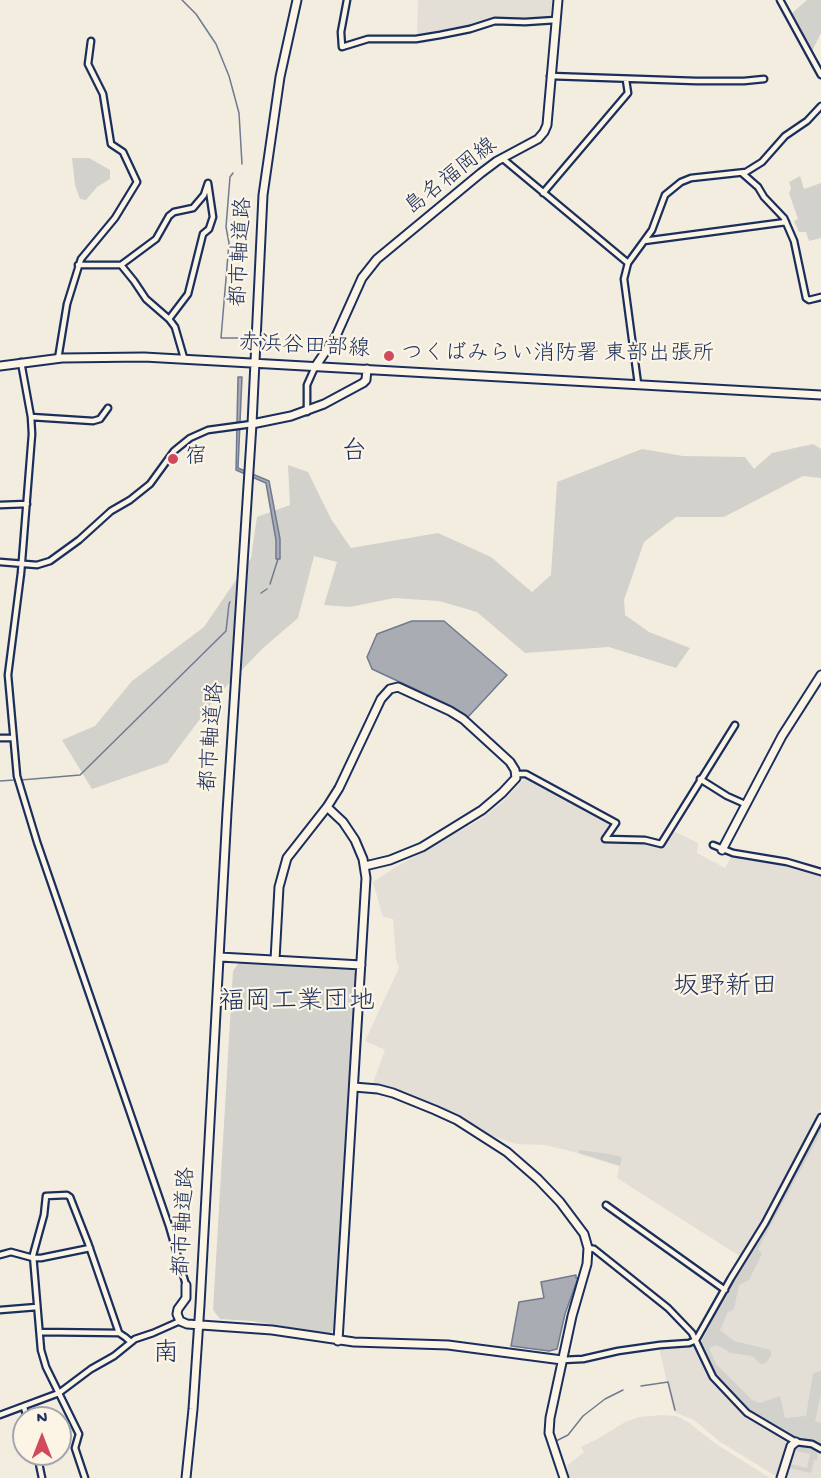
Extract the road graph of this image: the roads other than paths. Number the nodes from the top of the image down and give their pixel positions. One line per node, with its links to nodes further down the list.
1 (297, 0): 25 (street, 都市軸道路)
2 (347, 0): 5 (street)
3 (558, 0): 5 (street, 島名福岡線)
4 (780, 0): 7 (street)
5 (556, 20): 8 (street, 島名福岡線)
6 (92, 41): 18 (street)
7 (821, 75)
8 (550, 76): 10 (street); 12 (street, 島名福岡線)
9 (764, 79): 10 (street)
10 (626, 80): 14 (street)
11 (821, 105): 13 (street)
12 (502, 158): 14 (street); 27 (street, 島名福岡線)
13 (742, 173): 15 (street); 16 (street)
14 (543, 193): 17 (street)
15 (786, 222): 16 (street); 20 (street)
16 (644, 240): 17 (street)
17 (628, 263): 29 (street)
18 (78, 265): 19 (street); 23 (street)
19 (121, 265): 21 (street); 21 (street)
20 (821, 297)
21 (169, 319): 22 (street)
22 (184, 358): 23 (street, 赤浜谷田部線); 25 (street, 赤浜谷田部線)
23 (58, 359): 24 (street, 赤浜谷田部線)
24 (21, 362): 26 (street, 赤浜谷田部線); 33 (street)
25 (255, 363): 27 (street, 赤浜谷田部線); 34 (street, 都市軸道路)
26 (0, 366)
27 (315, 367): 28 (street, 赤浜谷田部線); 32 (street)
28 (367, 369): 29 (street, 赤浜谷田部線); 32 (street)
29 (638, 384): 30 (street, 赤浜谷田部線)
30 (821, 395)
31 (108, 408): 33 (street)
32 (307, 412): 34 (street)
33 (31, 417): 35 (street)
34 (252, 424): 38 (street); 51 (street, 都市軸道路)
35 (27, 504): 36 (street); 38 (street)
36 (0, 505)
37 (0, 562): 38 (street)
38 (21, 565): 42 (street)
39 (821, 675): 45 (street)
40 (735, 725): 44 (street)
41 (0, 738): 42 (street)
42 (13, 738): 61 (street)
43 (516, 774): 44 (street); 46 (street); 49 (street)
44 (700, 779): 45 (street)
45 (745, 804): 48 (street)
46 (327, 807): 49 (street); 52 (street)
47 (713, 845): 48 (street)
48 (722, 850): 50 (street)
49 (365, 866): 53 (street)
50 (821, 872)
51 (220, 957): 52 (street); 66 (street, 都市軸道路)
52 (275, 960): 53 (street)
53 (361, 965): 54 (street)
54 (354, 1087): 58 (street); 70 (street)
55 (821, 1117): 62 (street)
56 (606, 1205): 62 (street)
57 (90, 1248): 60 (street); 60 (street); 68 (street)
58 (588, 1248): 69 (street); 72 (street)
59 (0, 1255): 60 (street)
60 (33, 1258): 63 (street)
61 (186, 1285): 65 (street)
62 (724, 1290): 69 (street)
63 (37, 1307): 64 (street); 67 (street)
64 (0, 1310)
65 (180, 1321): 66 (street); 71 (street)
66 (198, 1325): 70 (street); 78 (street, 都市軸道路)
67 (40, 1332): 68 (street); 73 (street)
68 (118, 1333): 71 (street)
69 (696, 1340): 72 (street); 75 (street)
70 (338, 1341): 72 (street)
71 (131, 1342): 73 (street)
72 (562, 1360): 79 (street)
73 (59, 1393): 74 (street); 77 (street)
74 (26, 1406)
75 (795, 1442): 76 (street); 80 (street)
76 (821, 1449)
77 (85, 1478)
78 (186, 1478)
79 (564, 1478)
80 (781, 1478)

